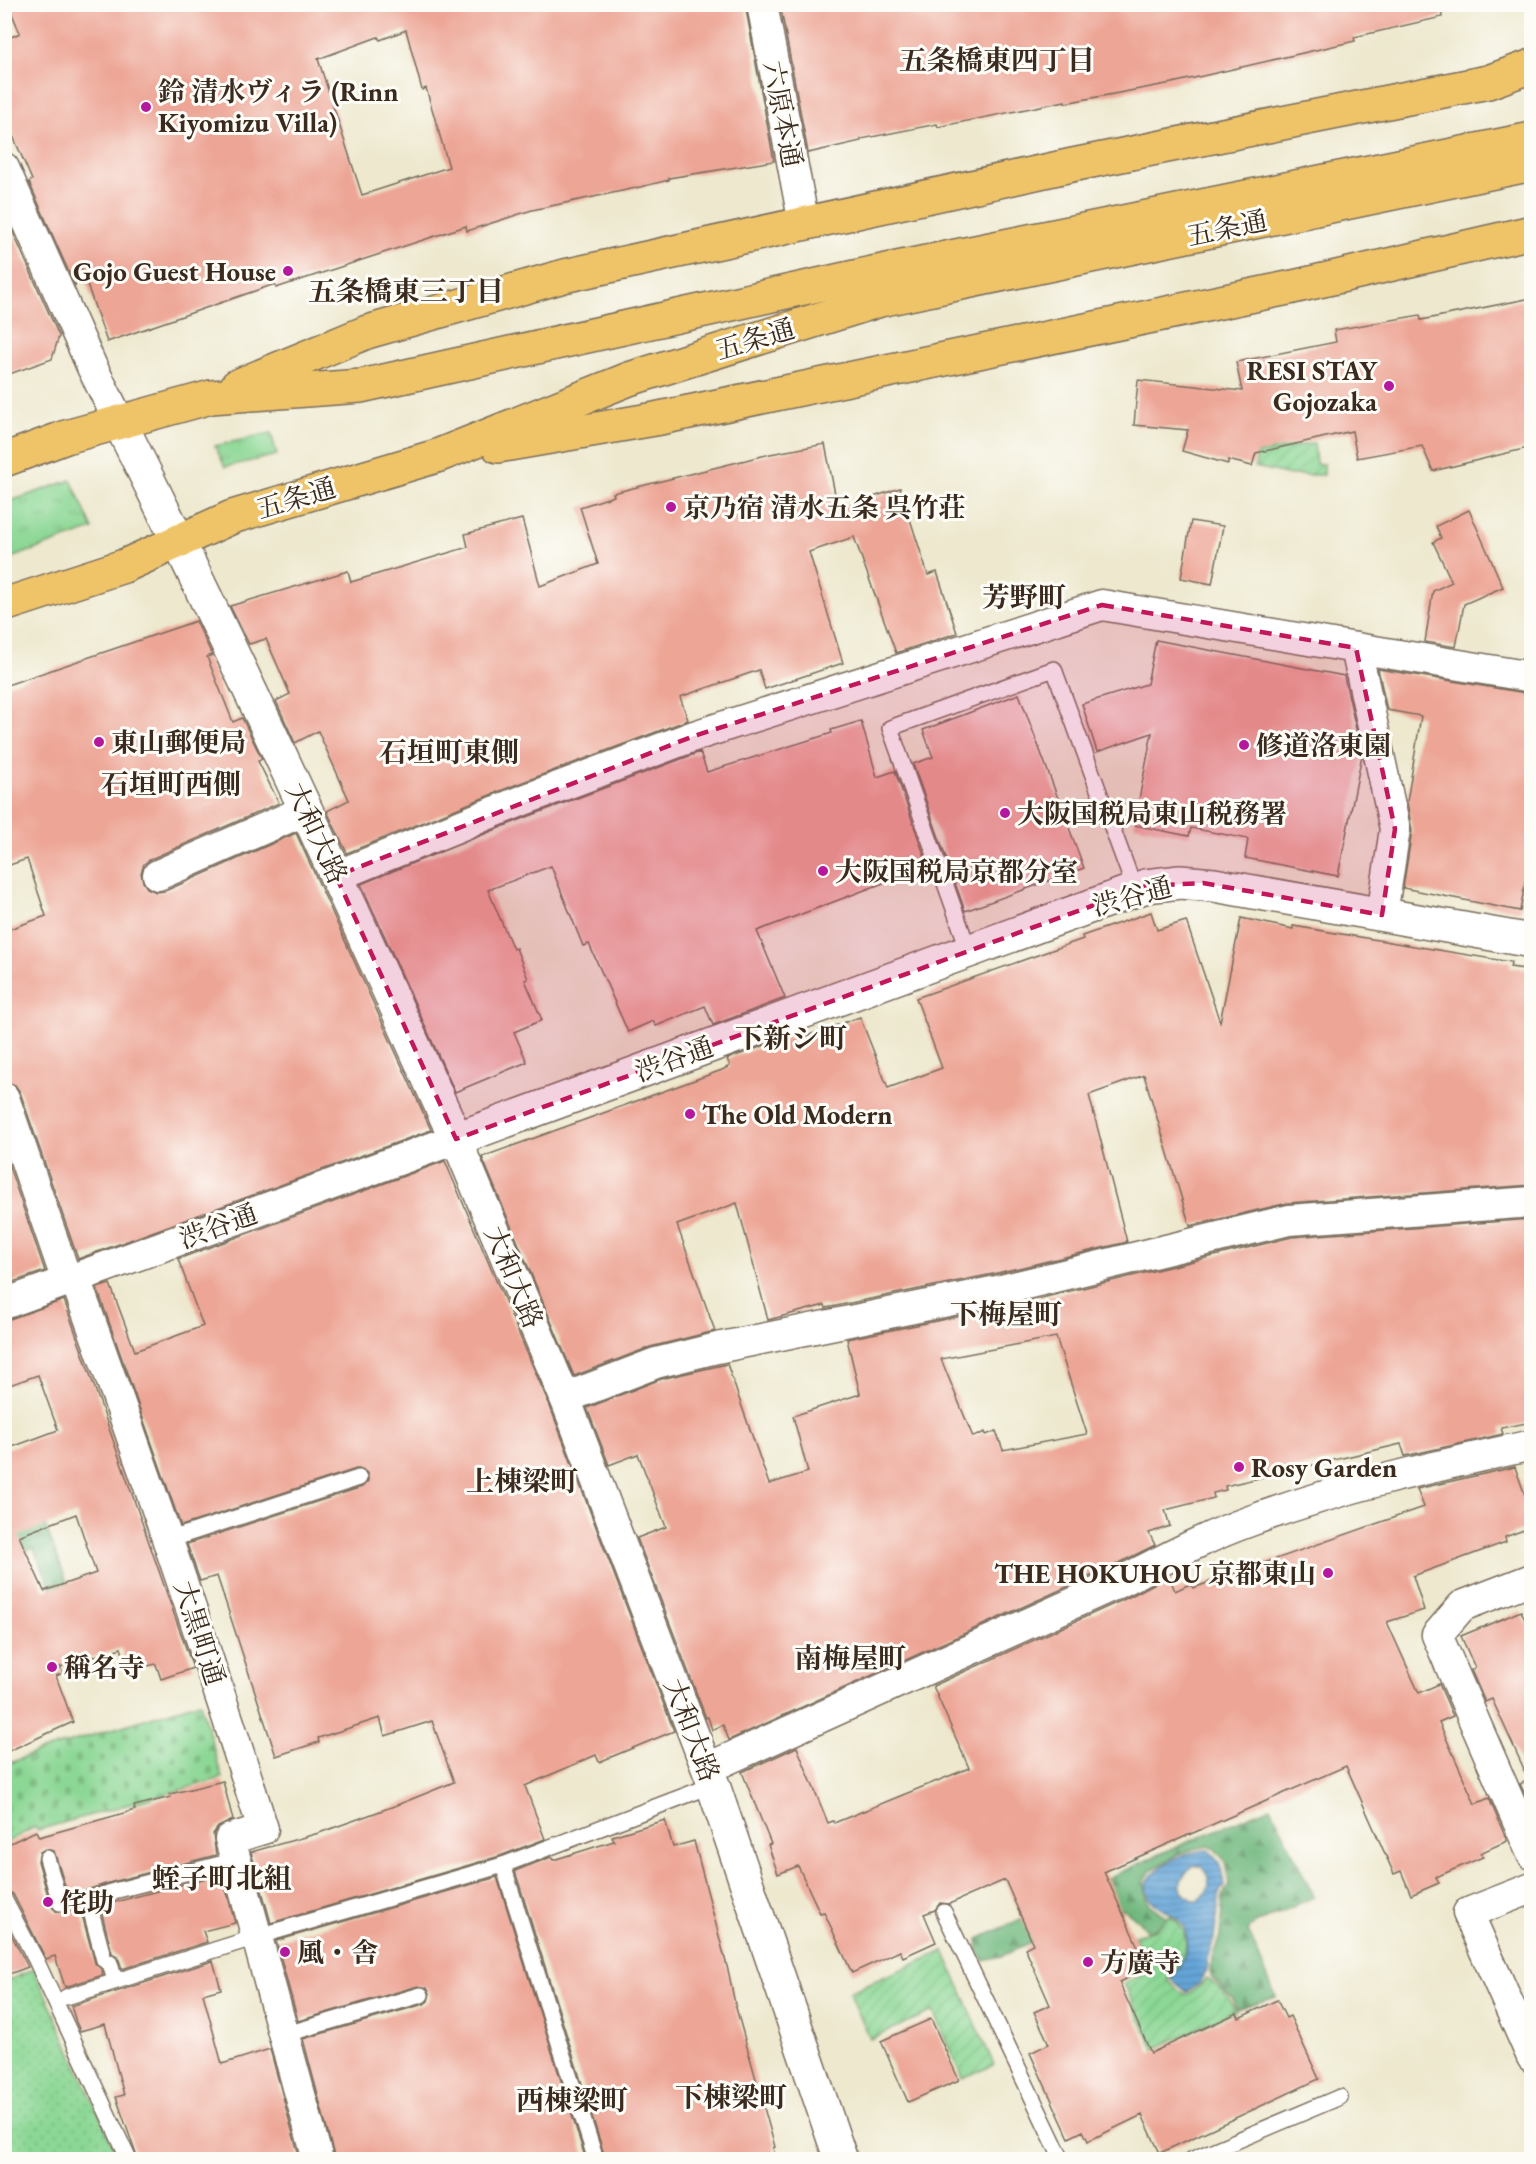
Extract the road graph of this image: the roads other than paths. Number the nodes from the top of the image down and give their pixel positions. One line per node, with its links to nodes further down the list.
1 (762, 4): 8 (street, 六原本通)
2 (1532, 66): 3 (highway)
3 (1488, 82): 4 (highway); 8 (highway)
4 (1532, 85)
5 (1532, 139): 10 (highway, 五条通)
6 (1532, 164): 10 (highway, 五条通)
7 (4, 168): 12 (street)
8 (804, 224): 11 (highway)
9 (1532, 232): 13 (highway)
10 (876, 286): 11 (highway, 五条通); 13 (highway, 五条通)
11 (211, 397): 12 (highway, 五条通)
12 (120, 423): 14 (highway, 五条通); 15 (street, 大和大路)
13 (437, 456): 15 (highway, 五条通)
14 (4, 460)
15 (179, 541): 16 (highway, 五条通); 19 (street, 大和大路)
16 (4, 605)
17 (1356, 648): 18 (street); 21 (street); 23 (street)
18 (1532, 677)
19 (306, 810): 20 (street); 21 (street, 大和大路)
20 (158, 875)
21 (336, 876): 27 (street, 大和大路)
22 (1135, 890): 23 (street, 渋谷通); 25 (street, 渋谷通); 25 (lane)
23 (1382, 915): 24 (street, 渋谷通)
24 (1532, 941)
25 (969, 951): 27 (street, 渋谷通)
26 (4, 1098): 29 (street, 大黒町通)
27 (456, 1139): 29 (street, 渋谷通); 31 (street, 大和大路)
28 (1532, 1202): 31 (street)
29 (68, 1281): 30 (street, 渋谷通); 34 (street, 大黒町通)
30 (4, 1304)
31 (564, 1398): 36 (street, 大和大路)
32 (1532, 1445): 36 (street)
33 (359, 1478): 34 (lane)
34 (168, 1540): 39 (street, 大黒町通)
35 (1532, 1579): 37 (street)
36 (711, 1777): 40 (lane); 55 (street, 大和大路)
37 (1532, 1854)
38 (47, 1858): 43 (lane)
39 (236, 1860): 43 (lane); 45 (street, 大黒町通)
40 (503, 1865): 45 (lane); 52 (lane)
41 (1532, 1888): 50 (street)
42 (4, 1899): 53 (lane)
43 (88, 1900): 46 (lane)
44 (944, 1912): 56 (lane)
45 (256, 1938): 46 (lane); 49 (street, 大黒町通)
46 (115, 1981): 48 (lane)
47 (421, 1995): 49 (lane)
48 (66, 1997)
49 (283, 2035): 54 (street, 大黒町通)
50 (1532, 2057)
51 (1340, 2097): 57 (lane)
52 (595, 2157)
53 (128, 2158)
54 (318, 2160)
55 (841, 2160)
56 (1062, 2160)
57 (1191, 2160)

